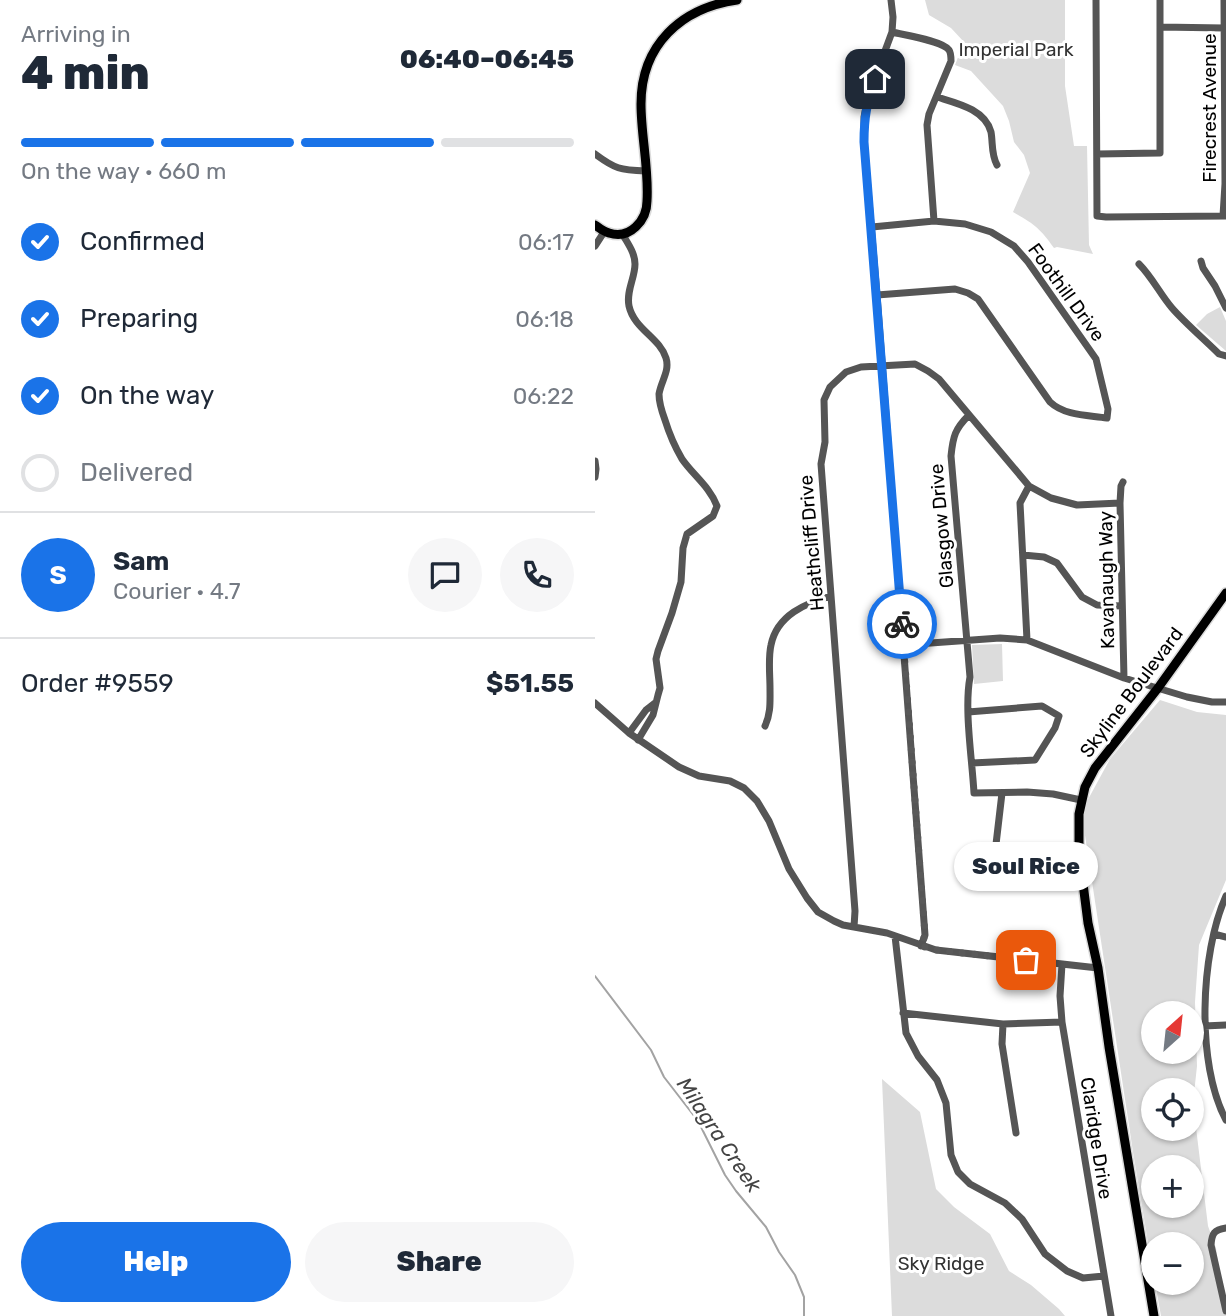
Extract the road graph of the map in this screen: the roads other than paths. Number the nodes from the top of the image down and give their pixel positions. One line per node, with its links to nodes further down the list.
1 (737, 0): 6 (main road)
2 (891, 0): 9 (street)
3 (1096, 0): 12 (street)
4 (1160, 0): 7 (street)
5 (1224, 0): 8 (street, Firecrest Avenue)
6 (715, 2): 14 (main road)
7 (1160, 27): 8 (street); 12 (street)
8 (1224, 28): 15 (street, Firecrest Avenue)
9 (892, 32): 10 (street); 18 (street)
10 (937, 97): 13 (street); 16 (street)
11 (595, 154): 14 (street)
12 (1097, 154): 15 (street)
13 (997, 165)
14 (646, 171): 20 (main road)
15 (1224, 216)
16 (934, 221): 18 (street, Foothill Drive); 24 (street, Foothill Drive)
17 (595, 225): 19 (main road)
18 (872, 227): 24 (street)
19 (604, 232): 20 (main road); 21 (street)
20 (623, 234): 45 (street)
21 (595, 246)
22 (1201, 261): 25 (street)
23 (1139, 264): 26 (street)
24 (877, 295): 27 (street)
25 (1226, 308)
26 (1226, 356)
27 (881, 365): 28 (street, Heathcliff Drive); 36 (street, Heathcliff Drive); 40 (street)
28 (969, 415): 32 (street, Heathcliff Drive); 38 (street, Glasgow Drive)
29 (595, 461): 30 (street)
30 (595, 477)
31 (1123, 482): 33 (street, Kavanaugh Way)
32 (1030, 486): 33 (street, Heathcliff Drive); 34 (street)
33 (1120, 503): 37 (street, Kavanaugh Way)
34 (1023, 555): 37 (street); 39 (street)
35 (1226, 593): 42 (main road, Skyline Boulevard)
36 (831, 596): 47 (street); 55 (street, Heathcliff Drive)
37 (1122, 606): 41 (street, Kavanaugh Way)
38 (967, 639): 39 (street); 40 (street); 46 (street, Glasgow Drive)
39 (1027, 640): 41 (street)
40 (904, 645): 59 (street)
41 (1124, 678): 42 (street)
42 (1158, 688): 43 (street); 52 (main road, Skyline Boulevard)
43 (1226, 702)
44 (595, 703): 48 (street)
45 (655, 703): 48 (street); 49 (street)
46 (968, 712): 50 (street, Glasgow Drive); 50 (street)
47 (765, 726)
48 (629, 733): 49 (street)
49 (638, 740): 55 (street)
50 (972, 763): 51 (street, Glasgow Drive)
51 (1002, 793): 52 (street); 53 (street)
52 (1081, 800): 61 (main road, Skyline Boulevard)
53 (991, 887)
54 (1226, 896): 56 (street)
55 (855, 927): 57 (street)
56 (1214, 934): 58 (street); 66 (street)
57 (895, 936): 59 (street); 62 (street)
58 (1226, 937)
59 (921, 946): 60 (street)
60 (1062, 964): 61 (street); 63 (street, Claridge Drive)
61 (1098, 968): 73 (main road, Skyline Boulevard)
62 (903, 1013): 64 (street); 70 (street)
63 (1062, 1022): 64 (street); 70 (street, Claridge Drive)
64 (1003, 1024): 68 (street)
65 (1226, 1025): 66 (street)
66 (1204, 1026): 67 (street)
67 (1226, 1118)
68 (1016, 1133)
69 (1226, 1228): 71 (street)
70 (1104, 1276): 72 (street, Claridge Drive)
71 (1226, 1311)
72 (1111, 1316)
73 (1154, 1316)

